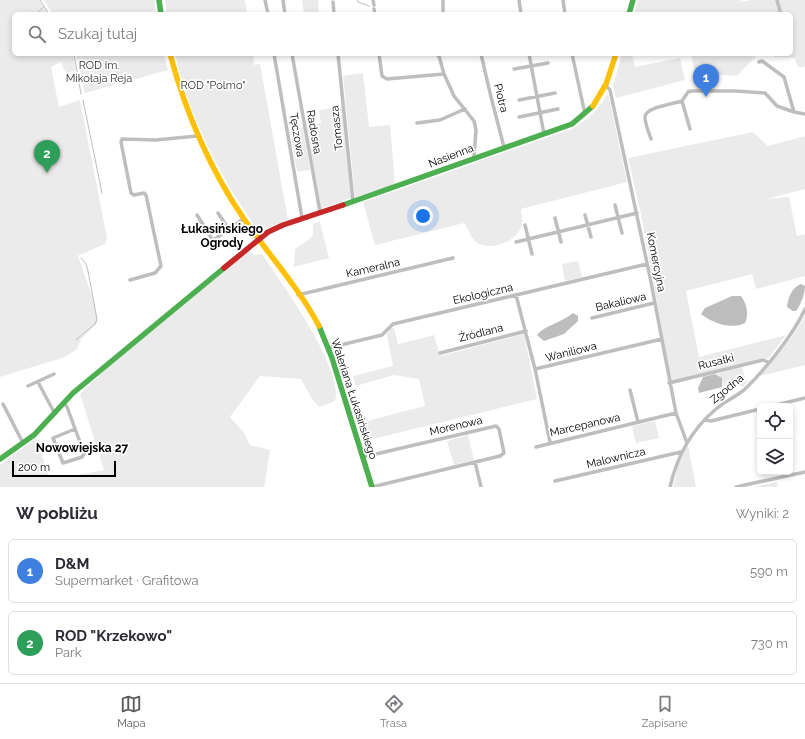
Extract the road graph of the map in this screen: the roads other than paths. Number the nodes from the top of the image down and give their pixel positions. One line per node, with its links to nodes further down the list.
1 (159, 0): 12 (street)
2 (265, 0): 13 (street)
3 (282, 0): 14 (street)
4 (373, 0): 16 (street)
5 (443, 0): 17 (street)
6 (519, 0): 18 (street)
7 (563, 0): 19 (street)
8 (633, 0): 20 (street)
9 (777, 0): 11 (street)
10 (332, 2): 15 (street)
11 (780, 10)
12 (161, 12)
13 (268, 12)
14 (285, 12)
15 (334, 12)
16 (375, 12)
17 (443, 12)
18 (521, 12)
19 (565, 12)
20 (630, 12)
21 (171, 56): 51 (street, Waleriana Łukasińskiego)
22 (274, 56): 64 (street, Tęczowa)
23 (292, 56): 57 (street, Radosna)
24 (338, 56): 55 (street, Tomasza)
25 (379, 56): 35 (street)
26 (439, 56): 35 (street)
27 (481, 56): 53 (street, Piotra)
28 (529, 56): 33 (street)
29 (572, 56): 45 (street)
30 (615, 56): 36 (street, Nasienna)
31 (758, 62): 43 (street)
32 (548, 63): 33 (street)
33 (531, 66): 34 (street); 38 (street)
34 (514, 69)
35 (444, 74): 41 (street)
36 (606, 86): 45 (street, Nasienna); 59 (street, Komercyjna)
37 (554, 93): 38 (street)
38 (537, 96): 39 (street); 44 (street)
39 (519, 100)
40 (682, 101): 43 (street); 49 (street); 52 (street)
41 (465, 109): 48 (street); 54 (street)
42 (558, 109): 44 (street)
43 (794, 112): 46 (street)
44 (540, 113): 47 (street); 50 (street)
45 (586, 114): 50 (street, Nasienna)
46 (805, 114)
47 (519, 117)
48 (417, 123)
49 (690, 130)
50 (544, 134): 53 (street, Nasienna)
51 (197, 136): 63 (street, Waleriana Łukasińskiego); 81 (street)
52 (651, 139)
53 (504, 147): 54 (street, Nasienna)
54 (474, 157): 55 (street, Nasienna)
55 (354, 201): 57 (street, Nasienna)
56 (615, 205): 62 (street)
57 (320, 212): 64 (street, Nasienna)
58 (218, 213): 68 (street)
59 (637, 213): 62 (street); 80 (street, Komercyjna)
60 (197, 215): 73 (street)
61 (585, 215): 67 (street)
62 (618, 217): 67 (street); 70 (street)
63 (243, 218): 68 (street); 74 (street, Waleriana Łukasińskiego)
64 (302, 218): 74 (street, Nasienna)
65 (556, 218): 69 (street)
66 (525, 225): 72 (street)
67 (588, 225): 69 (street); 71 (street)
68 (228, 228): 73 (street)
69 (558, 232): 72 (street); 76 (street)
70 (622, 233)
71 (591, 237)
72 (529, 238): 75 (street); 78 (street)
73 (212, 239): 77 (street)
74 (256, 241): 82 (street, Waleriana Łukasińskiego); 99 (street)
75 (516, 242)
76 (560, 242)
77 (205, 246)
78 (532, 254)
79 (453, 258): 82 (street, Kameralna)
80 (647, 264): 83 (street, Ekologiczna); 84 (street, Komercyjna)
81 (130, 280)
82 (298, 295): 89 (street, Waleriana Łukasińskiego)
83 (516, 295): 87 (street, Waniliowa); 89 (street, Ekologiczna)
84 (654, 303): 86 (street, Bakaliowa); 88 (street, Komercyjna)
85 (805, 310): 91 (street, Zgodna)
86 (592, 318)
87 (526, 332): 90 (street, Źródlana); 92 (street, Waniliowa)
88 (662, 339): 92 (street, Waniliowa); 95 (street, Komercyjna)
89 (328, 348): 113 (street, Waleriana Łukasińskiego)
90 (440, 353)
91 (768, 362): 95 (street, Rusałki); 105 (street, Zgodna)
92 (535, 369): 108 (street)
93 (54, 374): 94 (street)
94 (38, 382): 96 (street); 104 (street)
95 (669, 383): 103 (street, Komercyjna)
96 (28, 386)
97 (630, 390): 106 (street, Marcepanowa)
98 (805, 398): 100 (street)
99 (64, 403): 104 (street); 107 (street)
100 (784, 403)
101 (3, 404): 109 (street)
102 (757, 410): 105 (street)
103 (676, 413): 106 (street, Marcepanowa); 110 (street, Komercyjna)
104 (55, 414): 109 (street)
105 (705, 420): 110 (street, Zgodna)
106 (638, 422): 108 (street, Marcepanowa)
107 (75, 429): 107 (street)
108 (550, 442): 111 (street, Marcepanowa)
109 (23, 443): 114 (street)
110 (687, 443): 112 (street, Zgodna)
111 (536, 447)
112 (681, 452): 117 (street, Malownicza); 121 (street, Zgodna)
113 (362, 457): 115 (street, Morenowa); 119 (street, Waleriana Łukasińskiego)
114 (0, 459)
115 (475, 462): 119 (street, Morenowa); 120 (street)
116 (805, 472): 118 (street)
117 (556, 482)
118 (745, 486): 122 (street)
119 (372, 487)
120 (481, 487)
121 (670, 487)
122 (736, 487)

